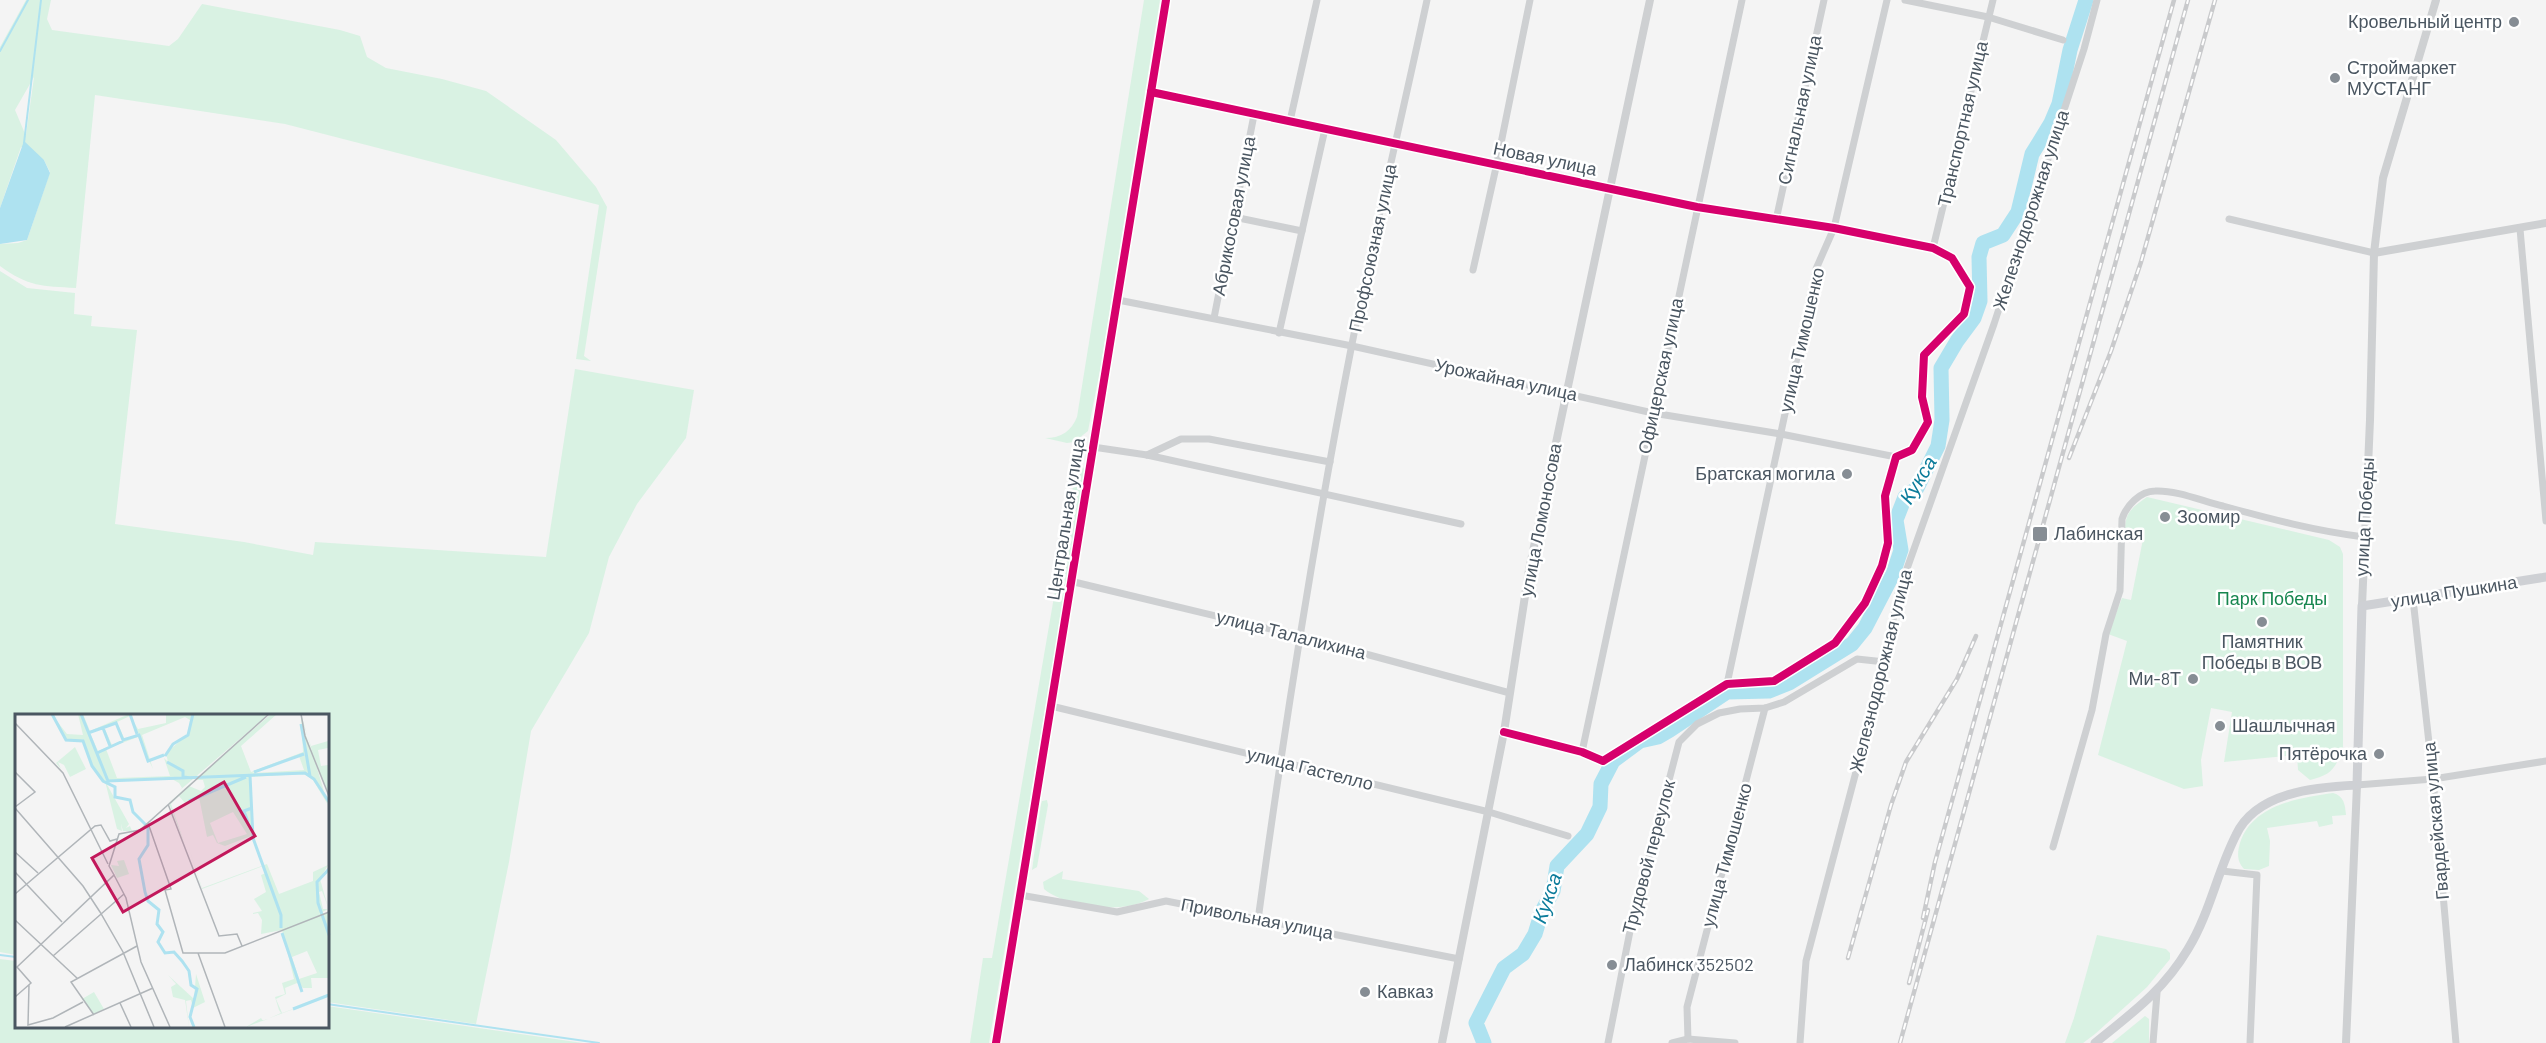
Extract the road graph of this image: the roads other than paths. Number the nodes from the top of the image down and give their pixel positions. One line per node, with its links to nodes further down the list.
1 (1166, 0): 15 (street, Центральная улица)
2 (1317, 0): 17 (street)
3 (1426, 0): 19 (street, Профсоюзная улица)
4 (1530, 0): 20 (street)
5 (1650, 0): 21 (street, улица Ломоносова)
6 (1742, 0): 22 (street, Офицерская улица)
7 (1824, 0): 25 (street, Сигнальная улица)
8 (1887, 0): 27 (street, улица Тимошенко)
9 (1905, 0): 13 (street)
10 (1993, 0): 13 (street, Транспортная улица)
11 (2097, 0): 53 (street, Железнодорожная улица)
12 (2436, 0): 31 (street, улица Победы)
13 (1988, 17): 14 (street); 30 (street, Транспортная улица)
14 (2063, 40)
15 (1151, 92): 16 (street, Новая улица); 33 (street, Центральная улица)
16 (1254, 115): 17 (street, Новая улица); 23 (street, Абрикосовая улица)
17 (1290, 121): 18 (street, Новая улица)
18 (1325, 129): 19 (street, Новая улица); 29 (street)
19 (1397, 143): 20 (street, Новая улица); 36 (street, Профсоюзная улица)
20 (1497, 163): 21 (street, Новая улица); 32 (street)
21 (1612, 189): 22 (street, Новая улица); 37 (street, улица Ломоносова)
22 (1697, 207): 25 (street, Новая улица); 38 (street, Офицерская улица)
23 (1234, 217): 29 (street); 34 (street, Абрикосовая улица)
24 (2229, 219): 31 (street)
25 (1776, 220): 27 (street, Новая улица)
26 (2546, 224): 28 (street)
27 (1834, 228): 30 (street, Новая улица); 39 (street, улица Тимошенко)
28 (2520, 229): 31 (street); 45 (street)
29 (1302, 231): 35 (street)
30 (1933, 248): 42 (street, Железнодорожная улица)
31 (2374, 253): 47 (street, улица Победы)
32 (1473, 270)
33 (1118, 300): 34 (street, Урожайная улица); 40 (street, Центральная улица)
34 (1214, 318): 35 (street, Урожайная улица)
35 (1279, 333): 36 (street, Урожайная улица)
36 (1352, 346): 37 (street, Урожайная улица); 43 (street, Профсоюзная улица)
37 (1567, 394): 38 (street, Урожайная улица); 55 (street, улица Ломоносова)
38 (1653, 412): 39 (street, Урожайная улица); 59 (street, Офицерская улица)
39 (1781, 434): 42 (street, Урожайная улица); 54 (street, улица Тимошенко)
40 (1093, 447): 41 (street); 49 (street, Центральная улица)
41 (1147, 455): 43 (street); 44 (street)
42 (1896, 457): 54 (street, Железнодорожная улица)
43 (1330, 462): 44 (street, Профсоюзная улица)
44 (1323, 495): 46 (street); 52 (street, Профсоюзная улица)
45 (2546, 521)
46 (1461, 524)
47 (2364, 537): 51 (street, улица Победы); 66 (street)
48 (2546, 577): 50 (main road, улица Пушкина)
49 (1071, 581): 52 (street, улица Талалихина); 56 (street, Центральная улица)
50 (2413, 599): 51 (main road, улица Пушкина); 62 (street, Гвардейская улица)
51 (2362, 606): 63 (main road, улица Победы)
52 (1299, 636): 55 (street, улица Талалихина); 60 (street, Профсоюзная улица)
53 (1885, 662): 57 (street); 78 (street, Железнодорожная улица)
54 (1727, 684): 59 (street)
55 (1510, 693): 58 (street, улица Ломоносова)
56 (1051, 706): 60 (street, улица Гастелло); 68 (street, Центральная улица)
57 (1766, 708): 72 (street, улица Тимошенко); 75 (street, Трудовой переулок)
58 (1504, 732): 59 (street); 64 (street, улица Ломоносова)
59 (1582, 752)
60 (1280, 761): 64 (street, улица Гастелло); 69 (street, Профсоюзная улица)
61 (2546, 761): 62 (street)
62 (2433, 779): 63 (street); 83 (street, Гвардейская улица)
63 (2357, 785): 67 (main road); 82 (street, улица Победы)
64 (1489, 812): 65 (street, улица Гастелло); 70 (street, улица Ломоносова)
65 (1568, 836)
66 (2053, 847)
67 (2222, 871): 71 (main road); 81 (street)
68 (1020, 895): 69 (street, Привольная улица); 73 (street, Центральная улица)
69 (1258, 920): 70 (street, Привольная улица)
70 (1459, 959): 74 (street, улица Ломоносова)
71 (2157, 993): 79 (main road); 80 (street)
72 (1688, 1039): 76 (street); 77 (street)
73 (996, 1043)
74 (1442, 1043)
75 (1608, 1043)
76 (1672, 1043)
77 (1735, 1043)
78 (1800, 1043)
79 (2095, 1043)
80 (2153, 1043)
81 (2250, 1043)
82 (2346, 1043)
83 (2456, 1043)

